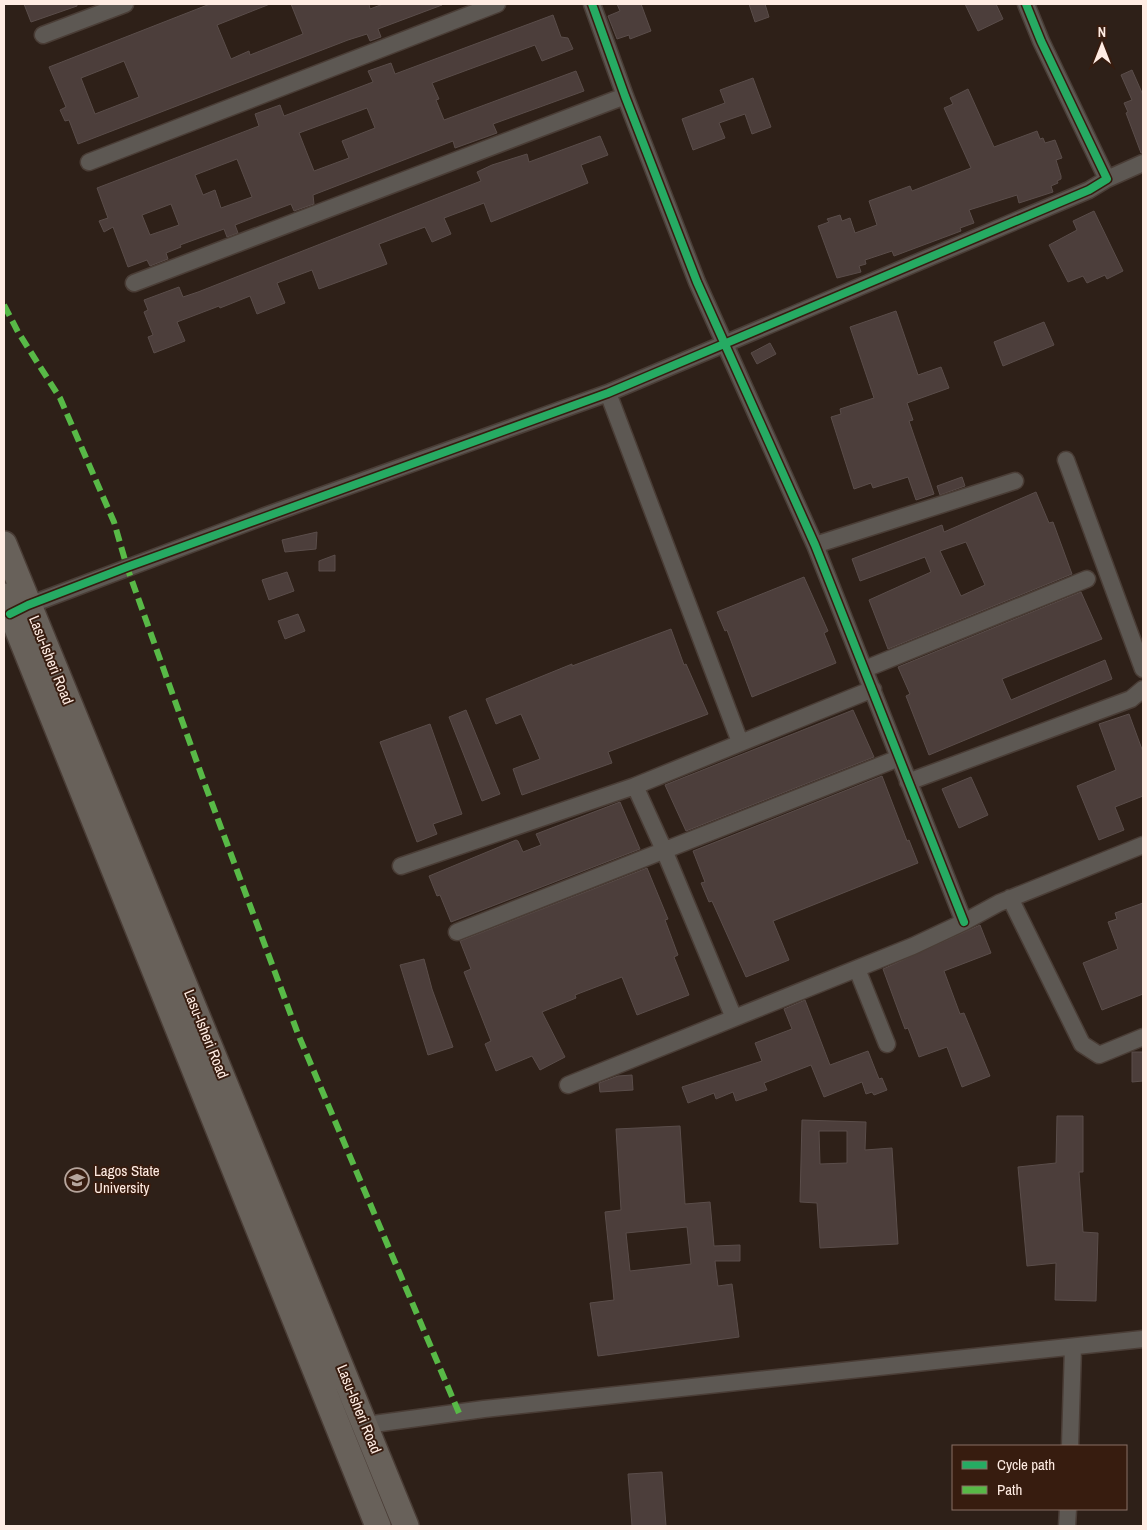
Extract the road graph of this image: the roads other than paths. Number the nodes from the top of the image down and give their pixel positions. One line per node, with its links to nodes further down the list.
1 (125, 4): 5 (street)
2 (497, 4): 7 (street)
3 (592, 4): 6 (street)
4 (1026, 4): 9 (street)
5 (43, 35)
6 (625, 96): 10 (street); 11 (street)
7 (89, 162)
8 (1143, 163): 9 (street)
9 (1107, 179): 11 (street)
10 (134, 283)
11 (726, 343): 12 (street); 16 (street)
12 (608, 393): 18 (street); 23 (street)
13 (1066, 460): 20 (street)
14 (1014, 481): 16 (street)
15 (4, 544): 18 (main road, Lasu-Isheri Road)
16 (815, 545): 19 (street)
17 (1087, 579): 19 (street)
18 (14, 605): 40 (main road, Lasu-Isheri Road); 43 (main road, Lasu-Isheri Road)
19 (865, 669): 21 (street)
20 (1143, 669)
21 (873, 689): 23 (street); 24 (street)
22 (1143, 690): 25 (street)
23 (740, 742): 26 (street)
24 (898, 758): 25 (street); 28 (street)
25 (908, 782): 31 (street)
26 (635, 786): 28 (street); 29 (street)
27 (1143, 845): 30 (street)
28 (664, 850): 32 (street); 34 (street)
29 (401, 866)
30 (1010, 898): 31 (street); 35 (street)
31 (964, 922): 33 (street)
32 (457, 932)
33 (857, 969): 34 (street); 36 (street)
34 (734, 1018): 37 (street)
35 (1143, 1037)
36 (887, 1044)
37 (568, 1085)
38 (1143, 1339): 39 (street)
39 (1073, 1347): 40 (street); 41 (street)
40 (366, 1425): 44 (main road, Lasu-Isheri Road)
41 (1070, 1445)
42 (1068, 1510): 45 (street)
43 (378, 1526)
44 (406, 1526)
45 (1068, 1526)

